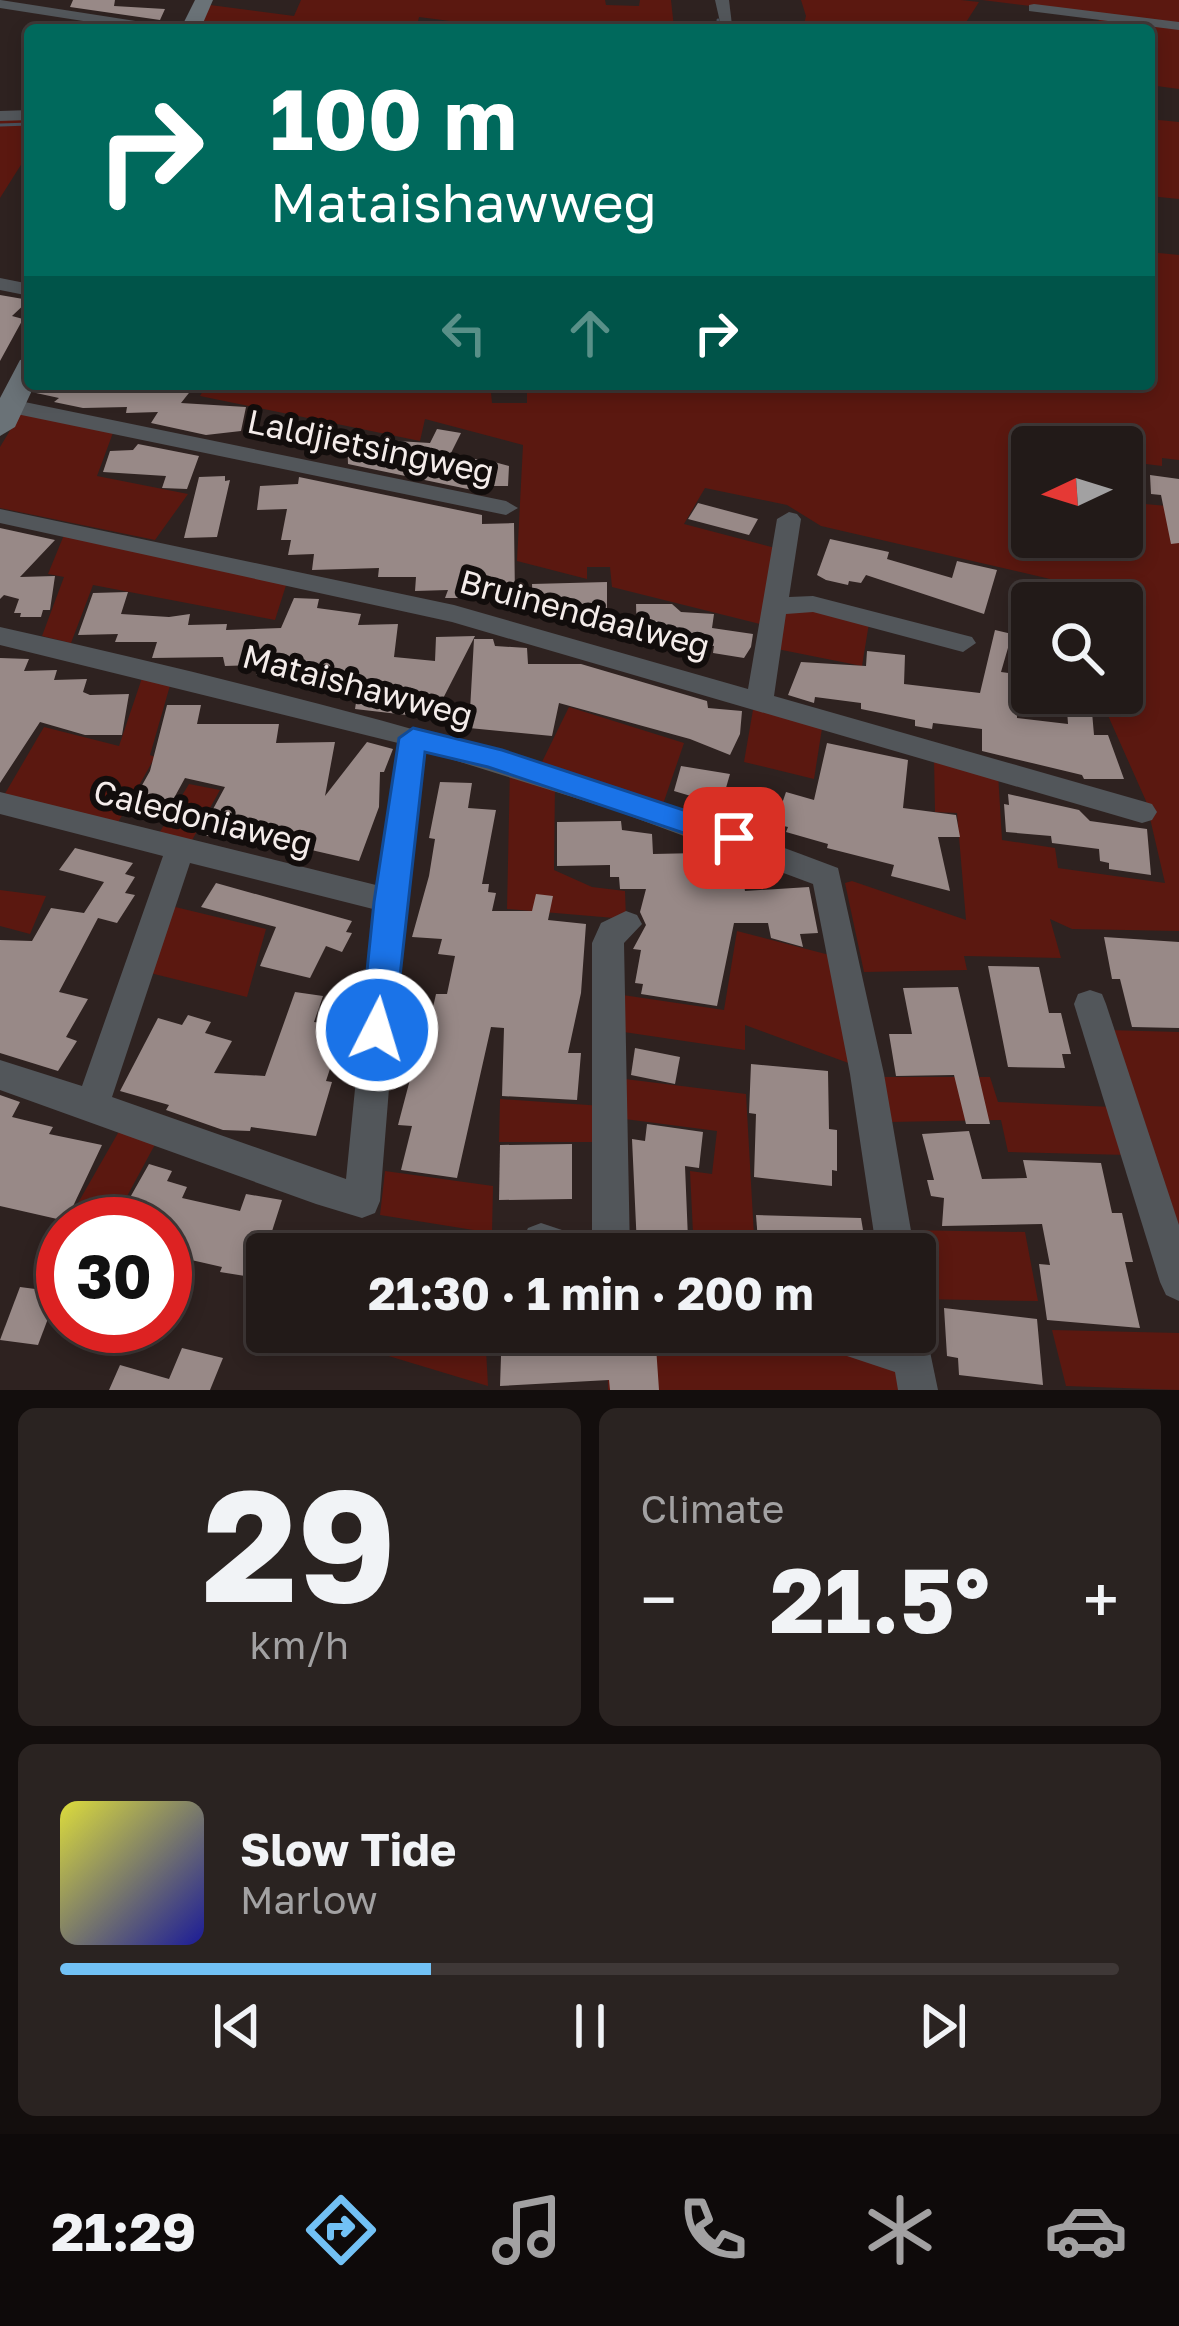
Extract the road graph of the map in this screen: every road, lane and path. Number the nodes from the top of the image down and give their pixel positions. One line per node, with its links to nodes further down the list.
1 (722, 0): 4 (street)
2 (0, 4): 5 (lane)
3 (1034, 8): 6 (street)
4 (727, 22)
5 (128, 24)
6 (1179, 26)
7 (12, 394): 8 (street, Laldjietsingweg)
8 (506, 508)
9 (0, 516): 14 (street, Bruinendaalweg)
10 (789, 519): 11 (street)
11 (778, 606): 13 (street); 14 (street)
12 (0, 636): 15 (street, Mataishawweg)
13 (963, 644)
14 (760, 699): 17 (street, Bruinendaalweg)
15 (413, 738): 19 (street); 25 (street, Mataishawweg)
16 (0, 803): 18 (street, Caledoniaweg)
17 (1142, 812)
18 (181, 846): 19 (street, Caledoniaweg); 23 (street)
19 (389, 902): 23 (street)
20 (626, 924): 24 (street)
21 (1090, 1004): 26 (street)
22 (0, 1075): 23 (street)
23 (93, 1103)
24 (610, 1233)
25 (893, 1233)
26 (1179, 1282)

